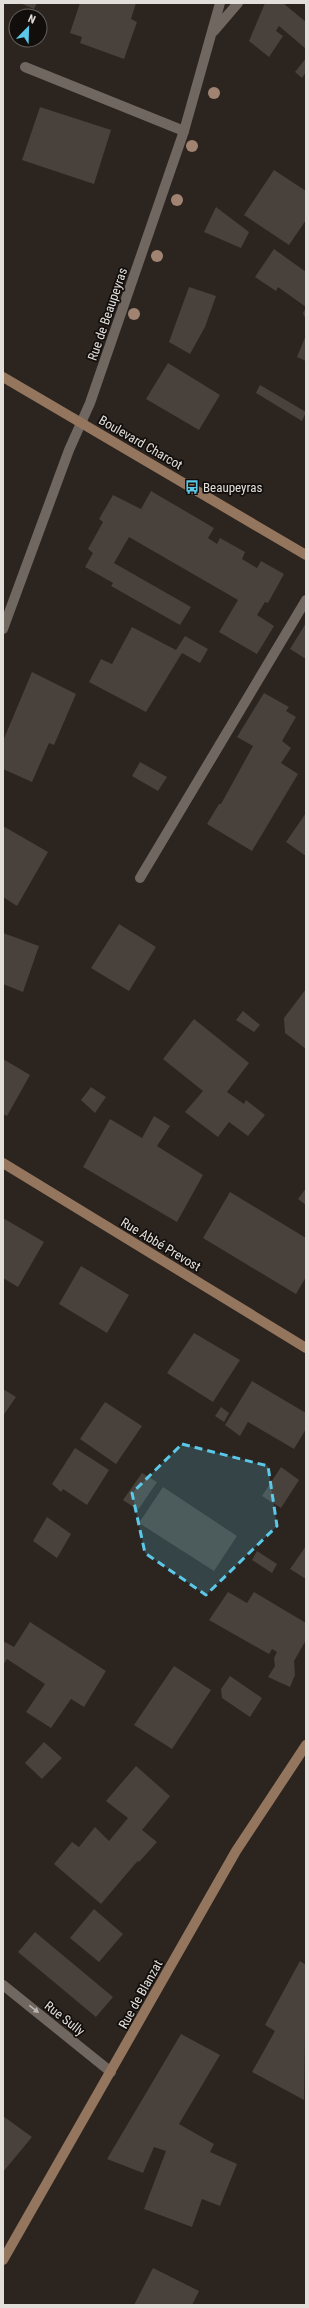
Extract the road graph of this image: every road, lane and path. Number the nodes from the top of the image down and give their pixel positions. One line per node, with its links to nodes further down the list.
1 (220, 3): 3 (street, Rue de Beaupeyras)
2 (238, 3): 3 (street)
3 (211, 34): 5 (street, Rue de Beaupeyras)
4 (24, 67): 5 (street)
5 (184, 131): 7 (street, Rue de Beaupeyras)
6 (3, 377): 7 (street, Boulevard Charcot)
7 (82, 423): 8 (street, Boulevard Charcot); 10 (street, Rue de Beaupeyras)
8 (306, 556)
9 (306, 600): 11 (street)
10 (3, 628)
11 (140, 878)
12 (3, 1163): 13 (street, Rue Abbé Prevost)
13 (306, 1348)
14 (306, 1745): 16 (street, Rue de Blanzat)
15 (3, 1985): 16 (street, Rue Sully, one-way to 16)
16 (111, 2072): 17 (street, Rue de Blanzat)
17 (3, 2260)

